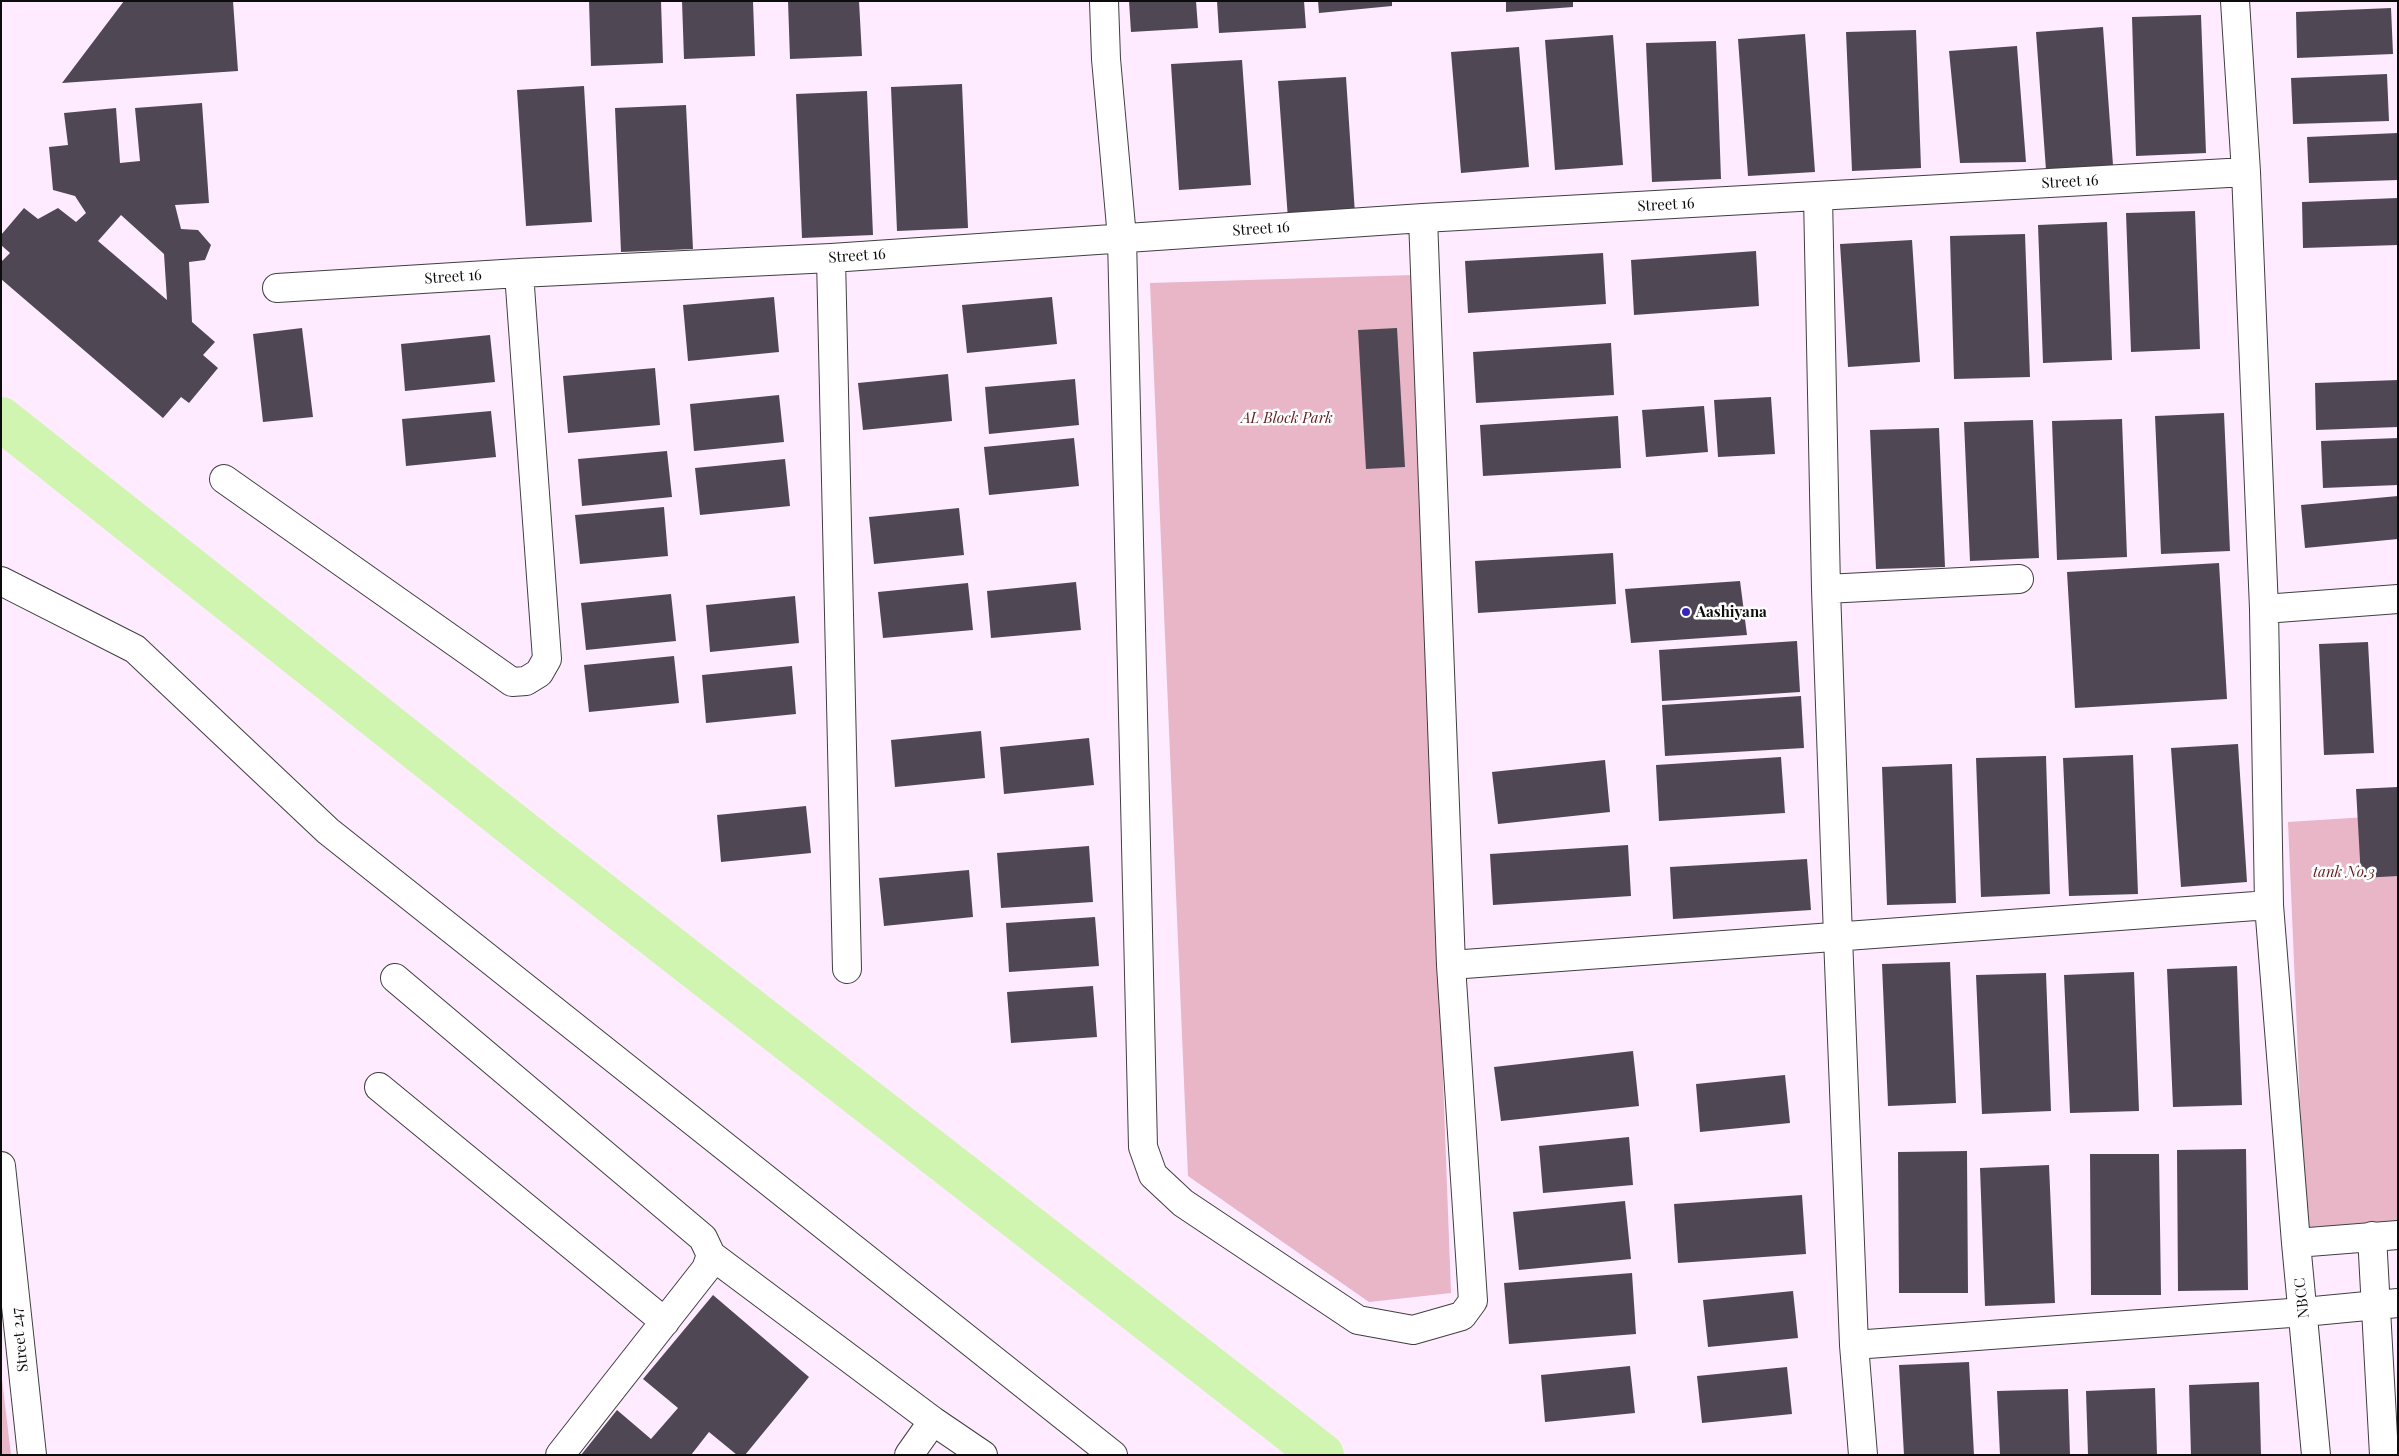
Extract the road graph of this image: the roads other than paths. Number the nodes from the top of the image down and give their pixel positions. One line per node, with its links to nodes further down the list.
1 (1104, 1): 6 (street)
2 (2235, 1): 3 (street, NBCC)
3 (2246, 172): 4 (street, Street 16); 15 (street, NBCC)
4 (1818, 196): 5 (street, Street 16); 13 (street)
5 (1423, 218): 6 (street, Street 16); 18 (street)
6 (1122, 238): 7 (street, Street 16); 18 (street)
7 (831, 258): 8 (street, Street 16); 19 (street)
8 (519, 273): 9 (street, Street 16); 10 (street)
9 (277, 288)
10 (224, 479)
11 (2019, 579): 13 (street)
12 (1, 581): 35 (street)
13 (1826, 589): 17 (street)
14 (2398, 599): 15 (street)
15 (2264, 609): 16 (street, NBCC)
16 (2269, 905): 17 (street); 24 (street, NBCC)
17 (1838, 937): 18 (street); 29 (street)
18 (1451, 965)
19 (846, 969)
20 (395, 978): 25 (street)
21 (379, 1087): 28 (street)
22 (1, 1166): 31 (street, Street 247)
23 (2385, 1236): 24 (street); 26 (street)
24 (2296, 1243): 27 (street, NBCC)
25 (711, 1255): 28 (street); 30 (street)
26 (2387, 1304): 27 (street); 38 (street)
27 (2304, 1312): 29 (street); 37 (street, NBCC)
28 (665, 1322): 32 (street)
29 (1854, 1345): 36 (street)
30 (933, 1421): 33 (street); 34 (street)
31 (32, 1455)
32 (560, 1455)
33 (909, 1455)
34 (983, 1455)
35 (1113, 1455)
36 (1862, 1455)
37 (2316, 1455)
38 (2384, 1455)

